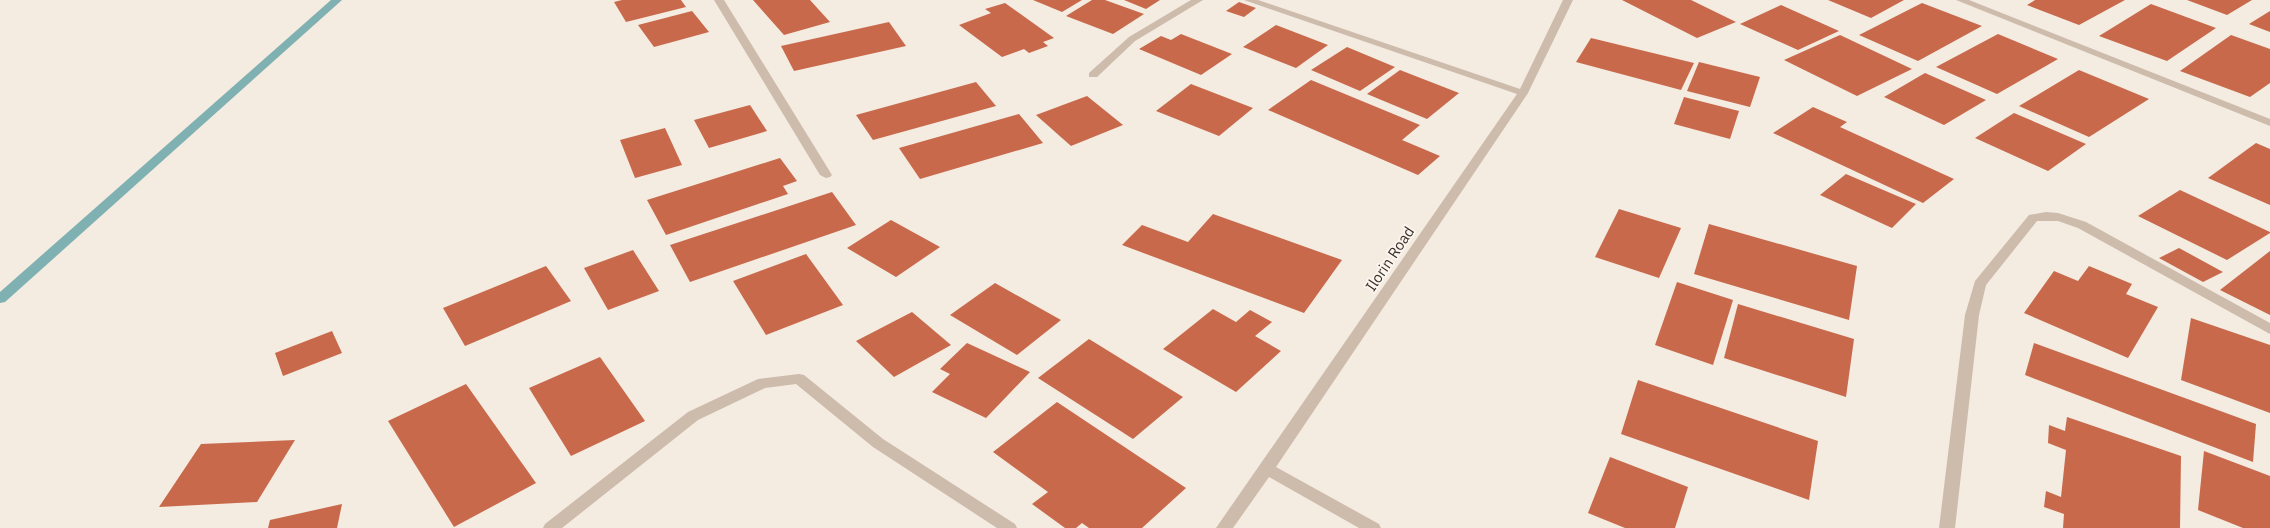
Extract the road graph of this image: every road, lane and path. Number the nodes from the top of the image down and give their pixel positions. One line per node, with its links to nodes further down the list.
1 (719, 0): 9 (street)
2 (1198, 0): 6 (street)
3 (1249, 0): 7 (street)
4 (1568, 0): 7 (street, Ilorin Road)
5 (1961, 0): 8 (street)
6 (1093, 75)
7 (1523, 93): 11 (street, Ilorin Road)
8 (2270, 123)
9 (826, 175)
10 (2270, 329): 16 (street)
11 (1267, 469): 14 (street, Ilorin Road); 15 (street)
12 (551, 528): 13 (street)
13 (1009, 528)
14 (1224, 528)
15 (1372, 528)
16 (1947, 528)

